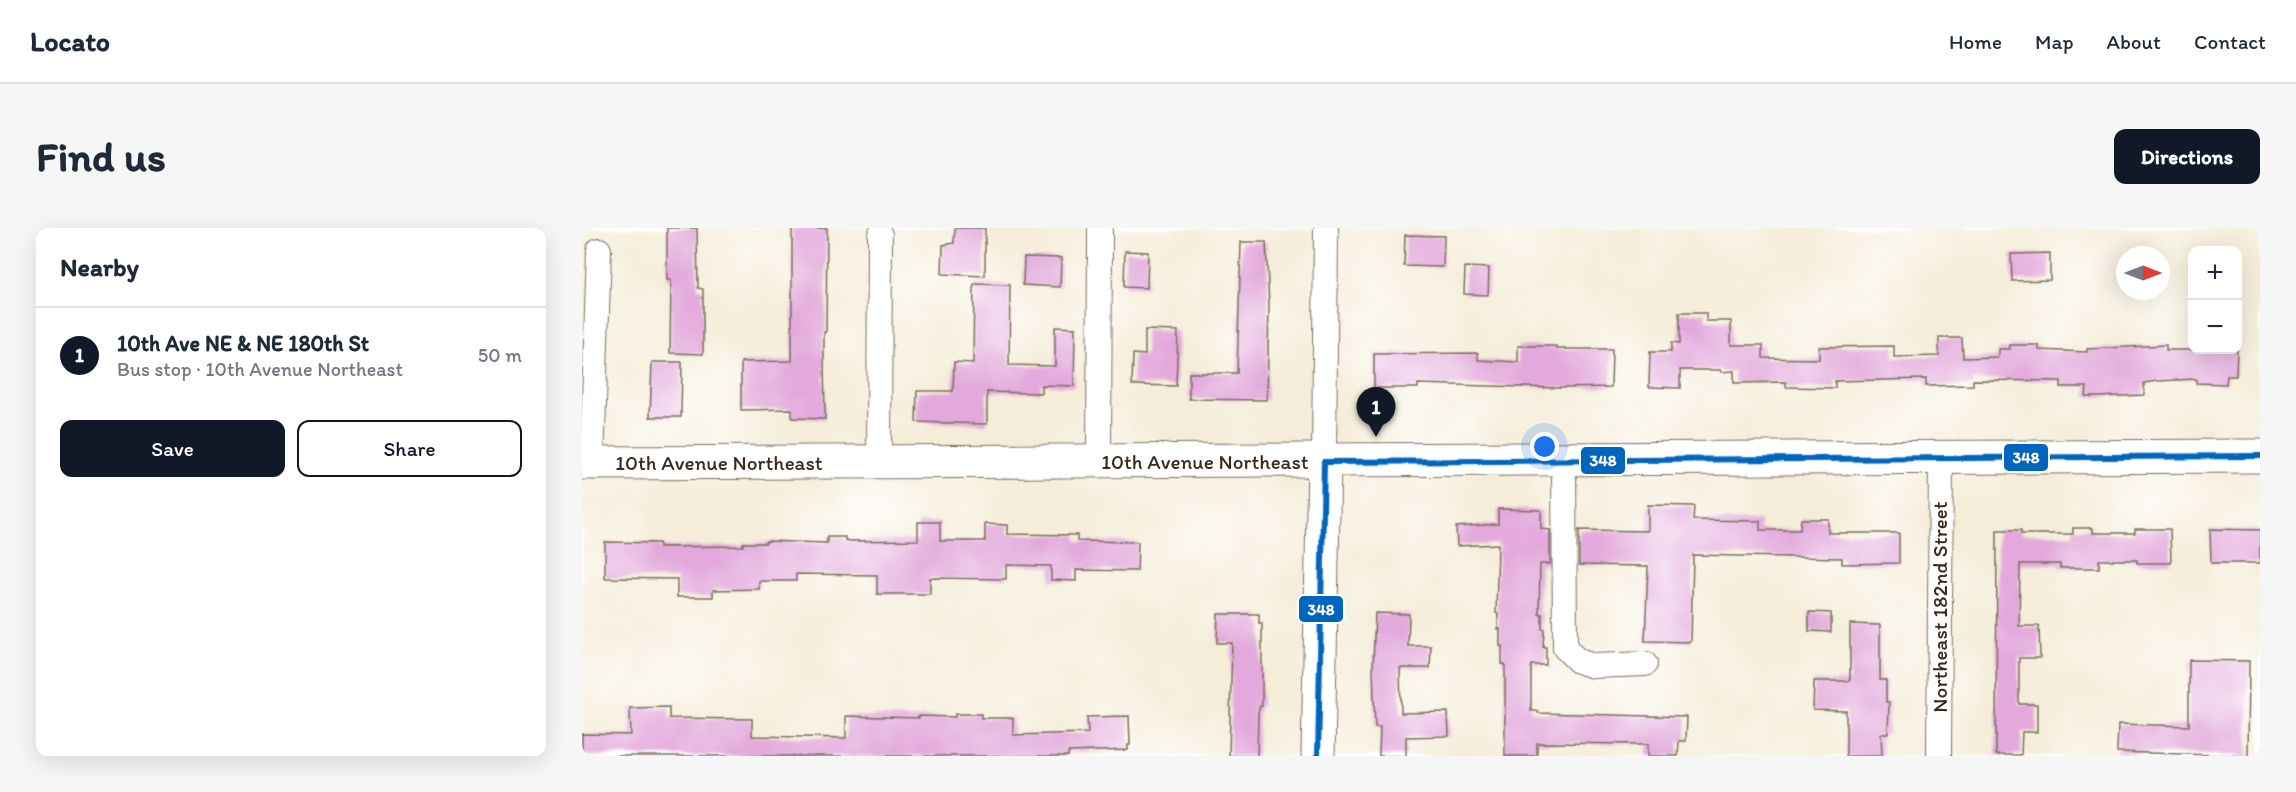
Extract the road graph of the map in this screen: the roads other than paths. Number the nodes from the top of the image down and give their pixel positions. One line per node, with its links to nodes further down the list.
1 (1326, 228): 10 (street)
2 (1100, 230): 8 (street)
3 (880, 235): 9 (street)
4 (599, 250): 11 (street)
5 (2260, 456): 6 (street, 10th Avenue Northeast)
6 (1941, 458): 7 (street, 10th Avenue Northeast); 14 (street, Northeast 182nd Street)
7 (1564, 460): 10 (street, 10th Avenue Northeast); 12 (street)
8 (1099, 461): 9 (street, 10th Avenue Northeast); 10 (street, 10th Avenue Northeast)
9 (879, 462): 11 (street, 10th Avenue Northeast)
10 (1324, 462): 13 (street)
11 (587, 463)
12 (1645, 664)
13 (1318, 756)
14 (1939, 756)

